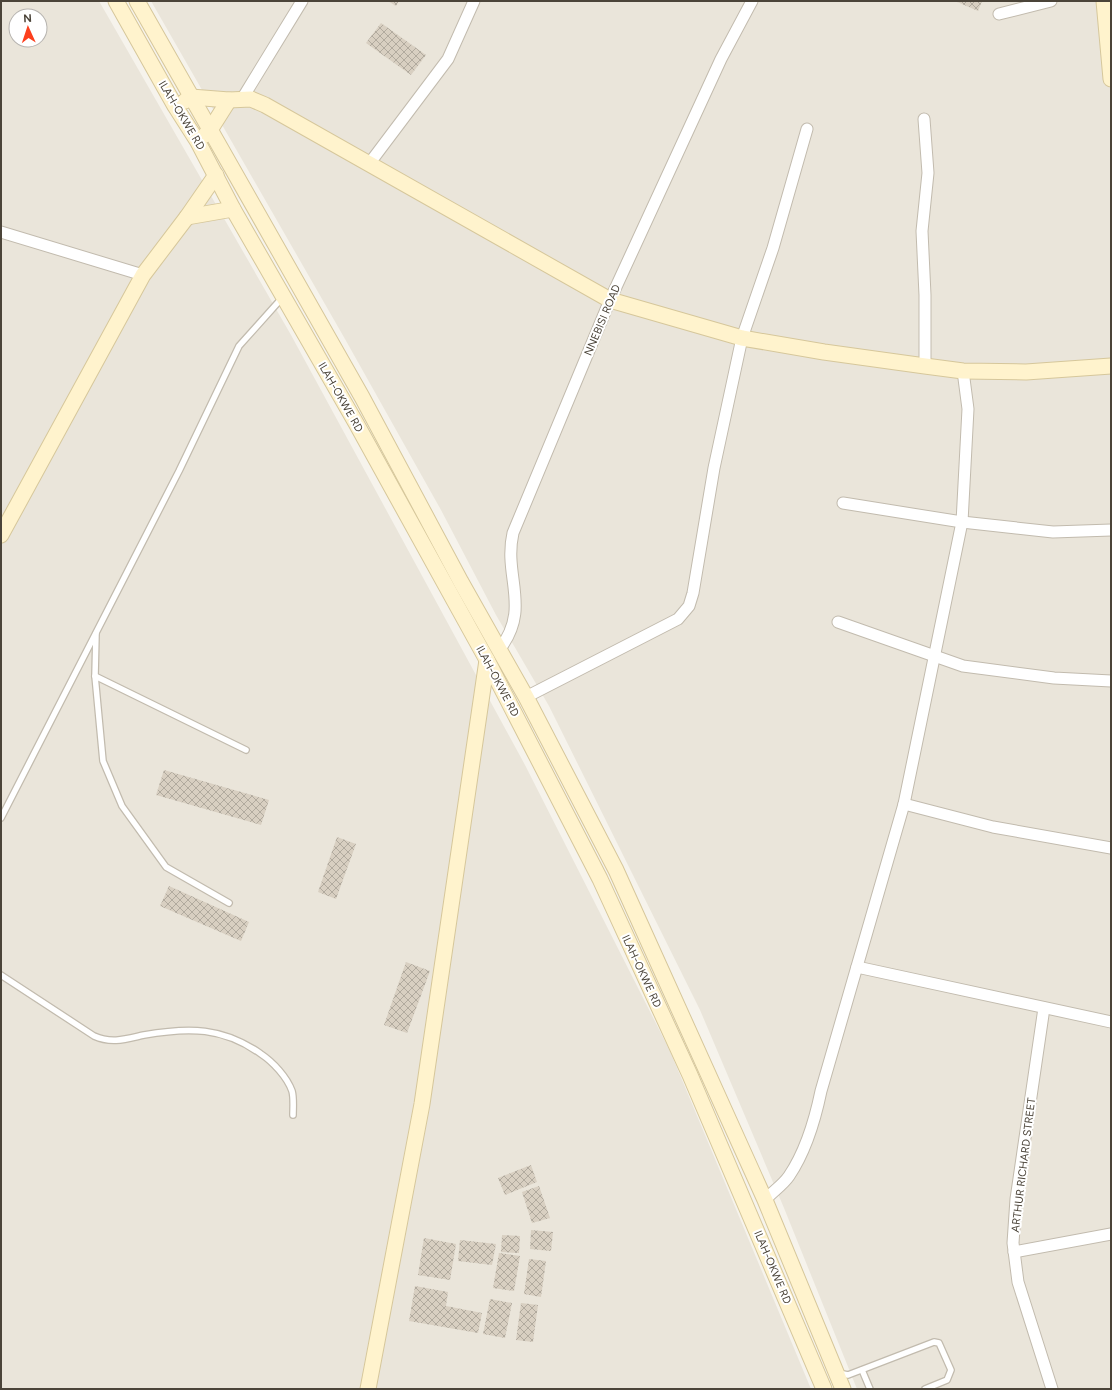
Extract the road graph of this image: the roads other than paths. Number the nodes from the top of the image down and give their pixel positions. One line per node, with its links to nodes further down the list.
1 (116, 1): 12 (main road, ILAH-OKWE RD)
2 (136, 1): 10 (main road)
3 (302, 1): 11 (street)
4 (474, 1): 17 (street)
5 (752, 1): 24 (street, NNEBISI ROAD)
6 (1052, 1): 8 (street)
7 (1104, 1): 9 (main road)
8 (999, 14)
9 (1111, 79)
10 (191, 97): 11 (main road); 12 (main road); 15 (main road)
11 (236, 99): 15 (main road); 17 (main road)
12 (175, 106): 16 (main road, ILAH-OKWE RD)
13 (924, 119): 26 (street)
14 (807, 129): 25 (street)
15 (210, 130): 16 (main road); 35 (main road)
16 (198, 142): 18 (main road, ILAH-OKWE RD)
17 (369, 164): 24 (main road)
18 (216, 175): 19 (main road, ILAH-OKWE RD); 20 (main road)
19 (233, 209): 20 (main road); 23 (main road, ILAH-OKWE RD)
20 (187, 217): 22 (main road)
21 (1, 232): 22 (street)
22 (143, 275): 32 (main road)
23 (282, 298): 34 (lane); 37 (main road, ILAH-OKWE RD)
24 (610, 300): 25 (main road); 35 (street, NNEBISI ROAD)
25 (742, 338): 26 (main road); 40 (street)
26 (925, 366): 28 (main road)
27 (1111, 366): 28 (main road)
28 (963, 371): 30 (street)
29 (843, 503): 30 (street)
30 (962, 522): 31 (street); 36 (street)
31 (1111, 530)
32 (1, 535)
33 (838, 622): 36 (street)
34 (96, 632): 38 (lane); 43 (lane)
35 (499, 650): 40 (main road)
36 (936, 657): 39 (street); 42 (street)
37 (487, 660): 56 (main road); 57 (main road, ILAH-OKWE RD)
38 (95, 676): 41 (lane); 45 (lane)
39 (1111, 681)
40 (526, 697): 51 (main road)
41 (246, 750)
42 (904, 804): 44 (street); 46 (street)
43 (1, 818)
44 (1111, 848)
45 (229, 903)
46 (857, 967): 48 (street); 51 (street)
47 (1, 975): 50 (lane)
48 (1044, 1008): 49 (street); 53 (street, ARTHUR RICHARD STREET)
49 (1111, 1022)
50 (293, 1115)
51 (765, 1200): 55 (main road)
52 (1111, 1234): 53 (street)
53 (1014, 1252): 61 (street, ARTHUR RICHARD STREET)
54 (862, 1370): 55 (lane); 59 (lane); 60 (lane)
55 (836, 1372): 58 (main road)
56 (368, 1389)
57 (824, 1389)
58 (842, 1389)
59 (870, 1389)
60 (925, 1389)
61 (1052, 1389)

